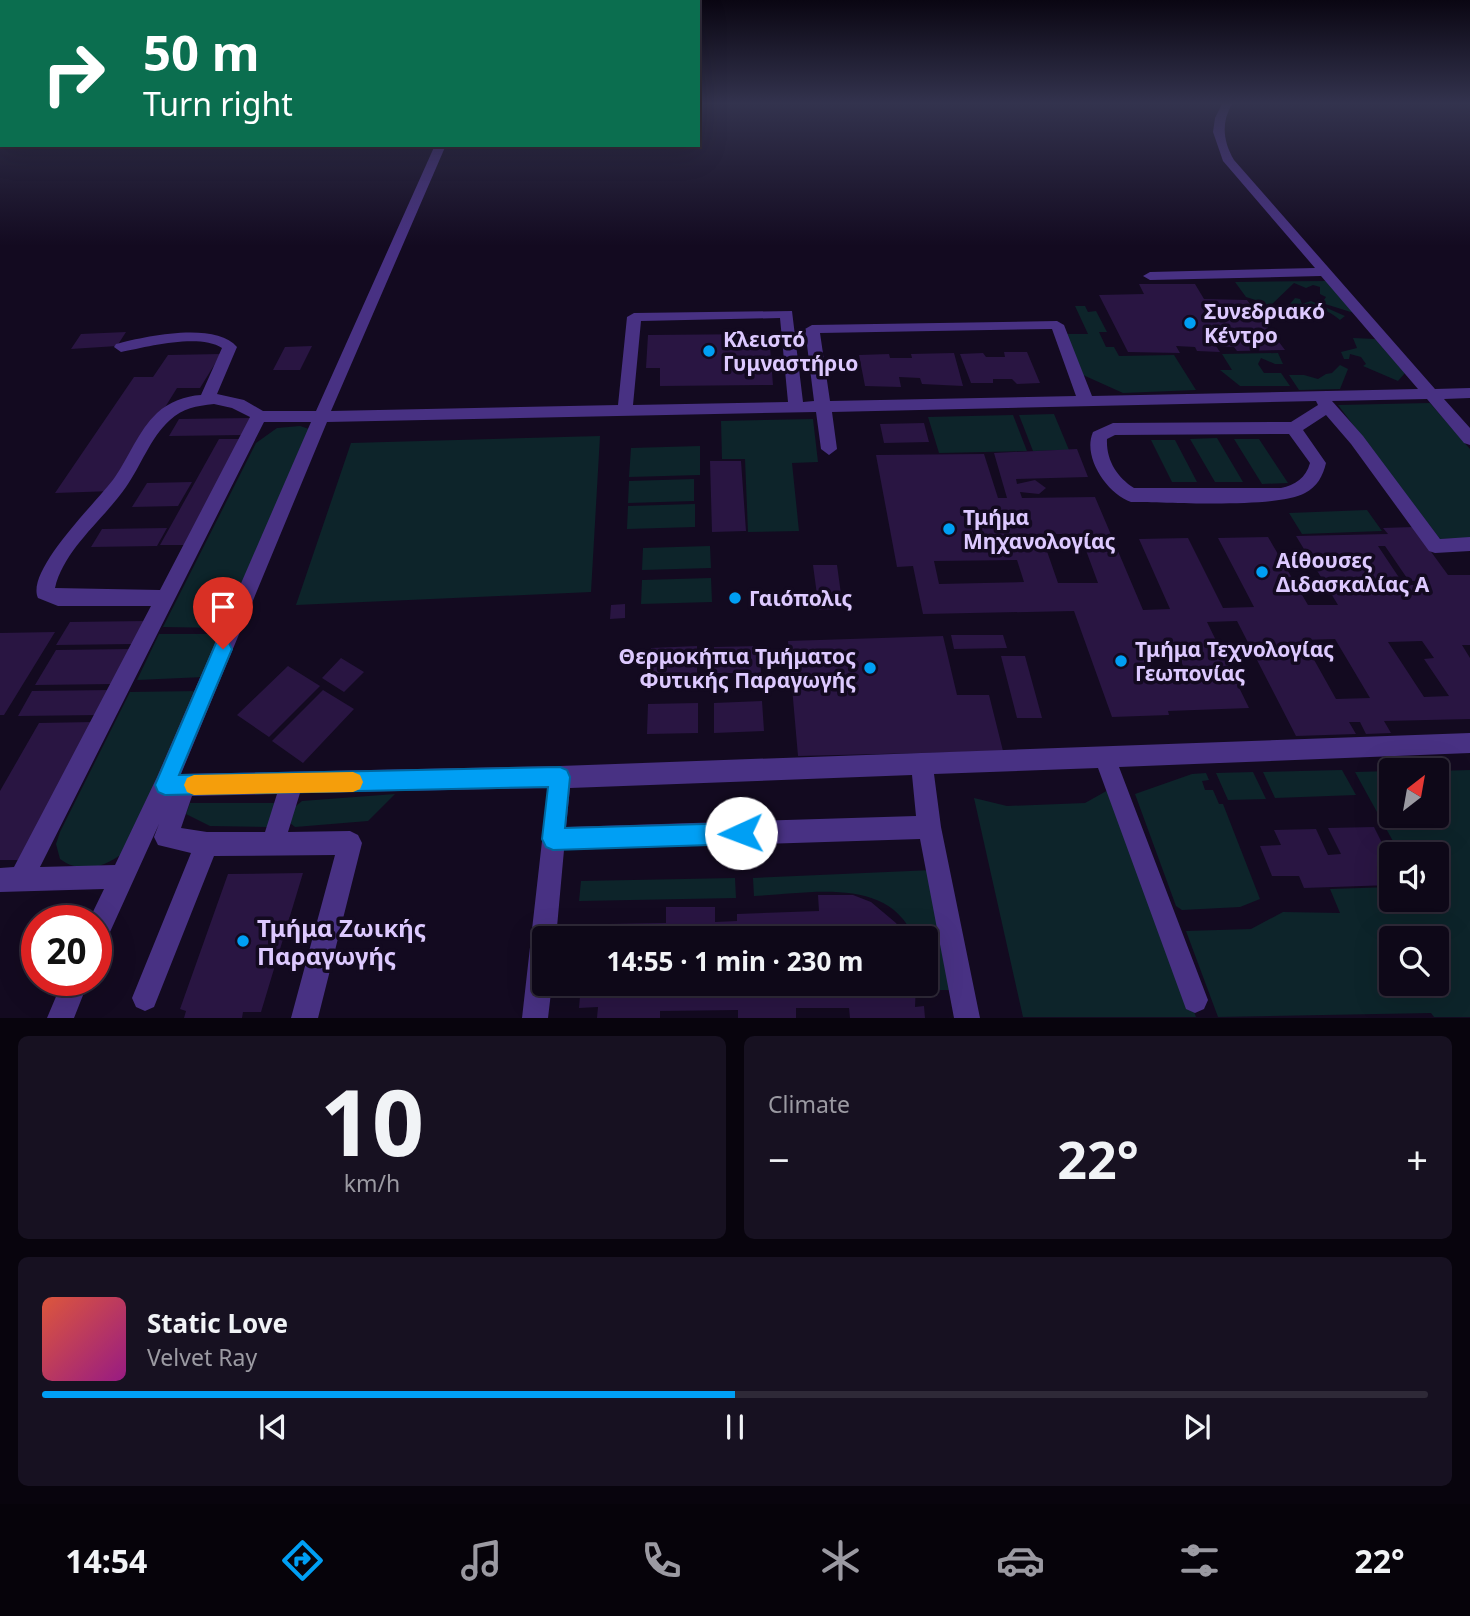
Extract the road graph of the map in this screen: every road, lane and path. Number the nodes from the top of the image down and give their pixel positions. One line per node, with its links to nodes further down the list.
1 (438, 152): 15 (street)
2 (1224, 152): 3 (street)
3 (1326, 272): 4 (street); 7 (street)
4 (1150, 275)
5 (121, 347): 8 (street)
6 (1470, 393): 7 (street)
7 (1432, 394): 10 (street); 17 (street)
8 (207, 399): 14 (street); 20 (street)
9 (1086, 401): 10 (street); 12 (street); 12 (street)
10 (1325, 402): 16 (street); 19 (street)
11 (796, 406): 12 (street); 13 (street); 13 (street)
12 (822, 406): 18 (street)
13 (625, 410): 15 (street)
14 (259, 416): 15 (street); 20 (street)
15 (321, 417): 26 (street)
16 (1294, 428): 16 (street)
17 (1470, 439)
18 (829, 449)
19 (1470, 544)
20 (164, 597): 34 (street)
21 (1470, 743): 22 (street)
22 (1104, 755): 23 (street); 38 (street)
23 (922, 764): 24 (street); 27 (street)
24 (560, 777): 25 (street); 30 (street)
25 (292, 784): 26 (street); 31 (street)
26 (174, 785): 28 (street); 29 (street)
27 (929, 827): 30 (street); 42 (street)
28 (141, 836): 29 (street); 33 (street)
29 (166, 837): 32 (street)
30 (553, 839): 41 (street)
31 (273, 842): 32 (street); 40 (street)
32 (207, 844): 37 (street)
33 (121, 877): 34 (street); 35 (street)
34 (10, 879)
35 (109, 905)
36 (69, 996): 39 (street)
37 (145, 998)
38 (1195, 1000)
39 (60, 1017)
40 (304, 1017)
41 (535, 1017)
42 (967, 1017)

